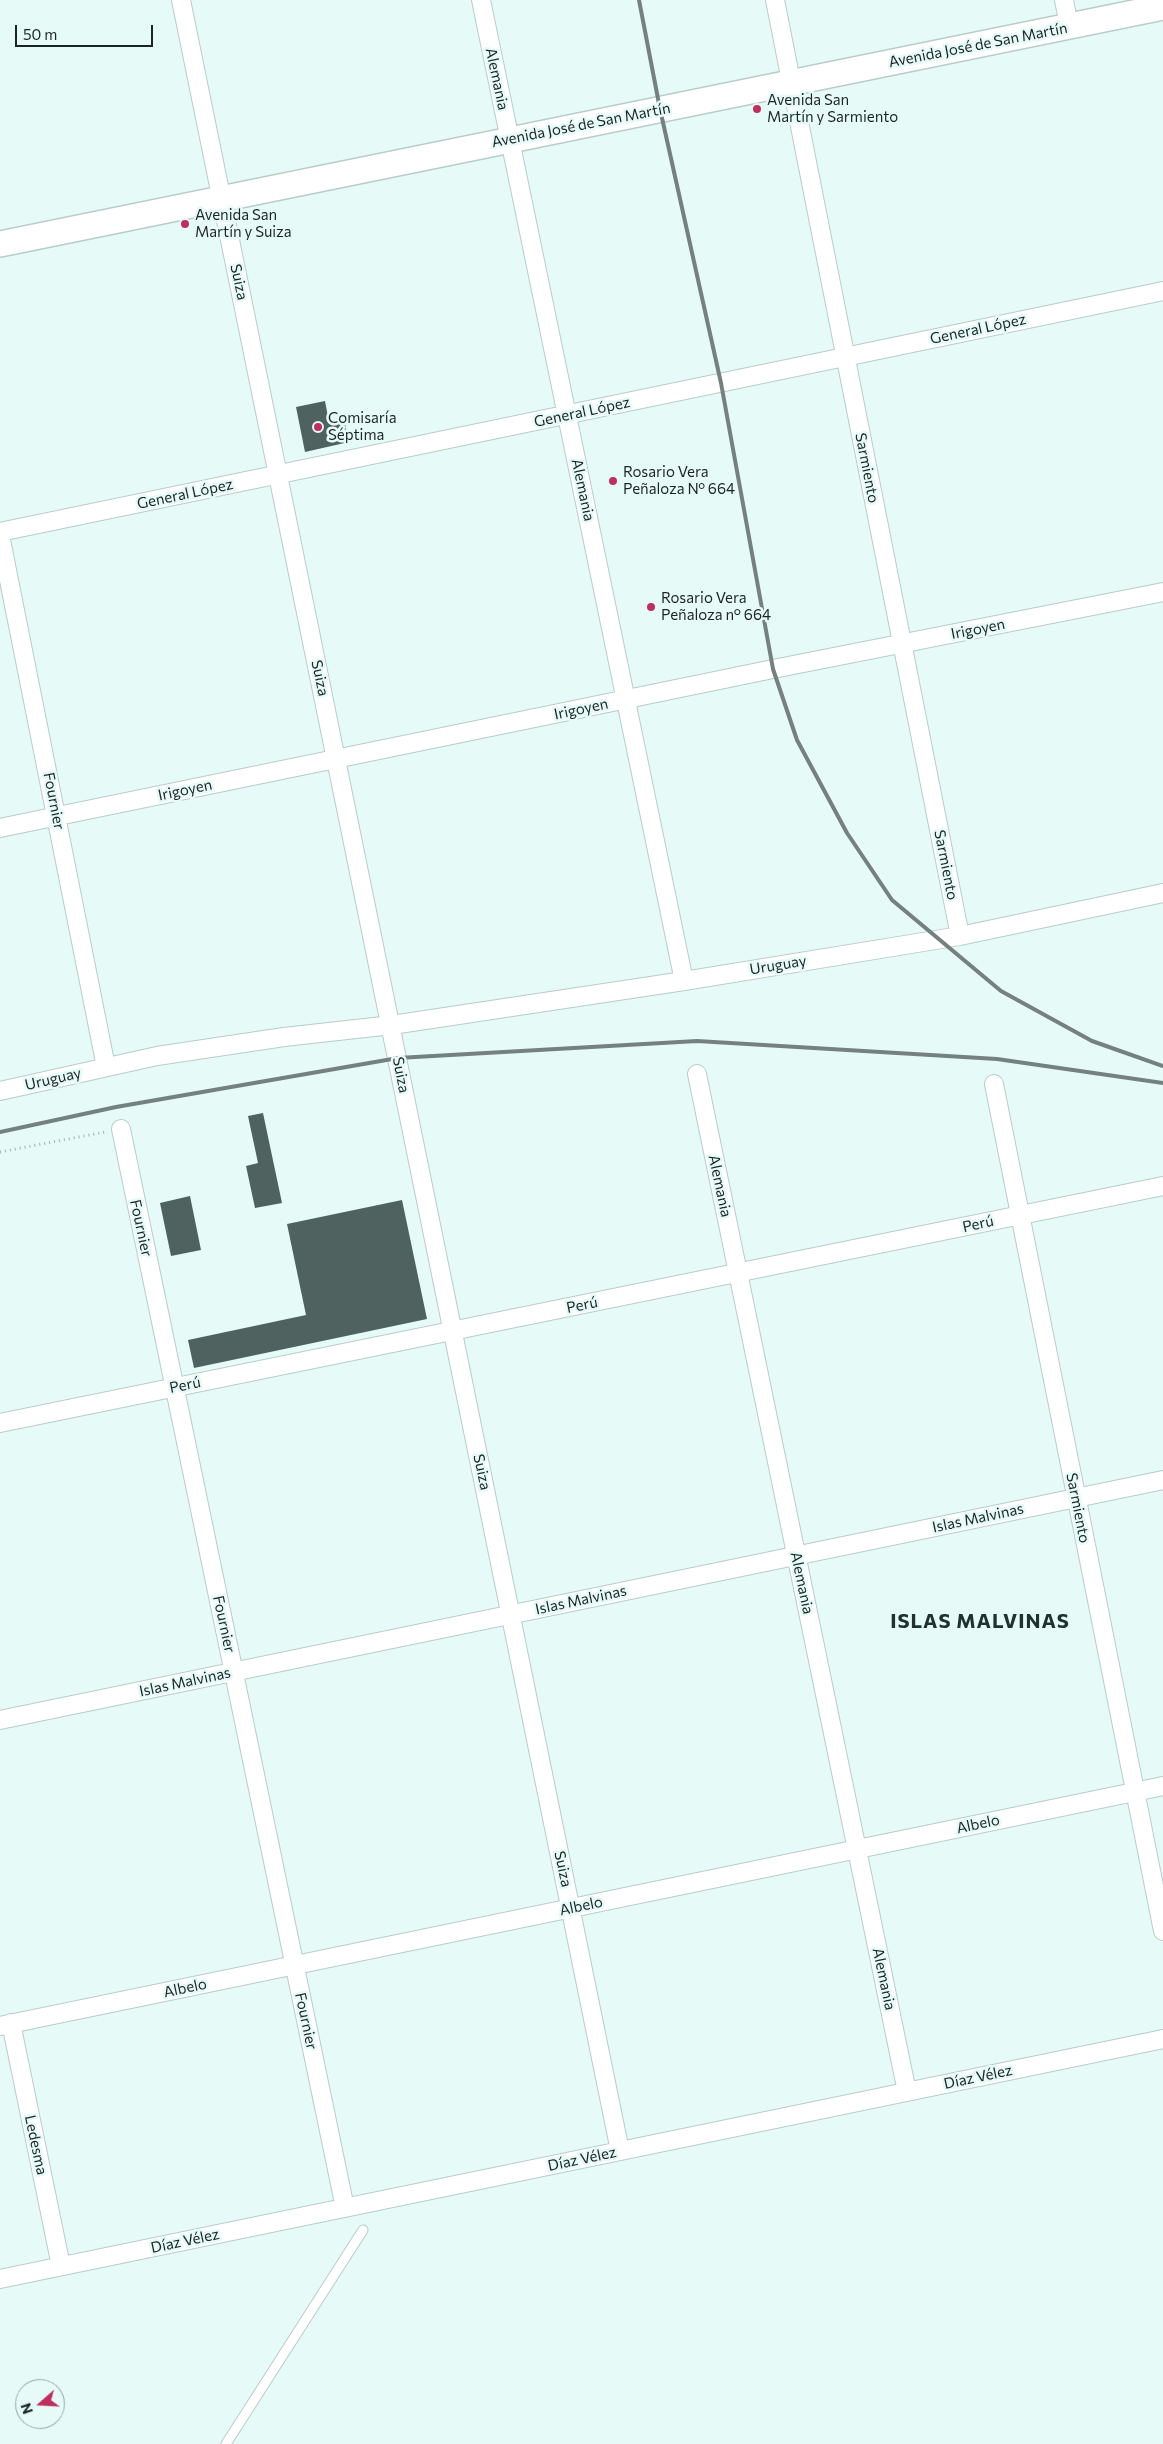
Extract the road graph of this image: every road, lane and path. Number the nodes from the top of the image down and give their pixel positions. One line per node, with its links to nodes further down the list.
1 (181, 0): 9 (street, Suiza)
2 (481, 0): 8 (street, Alemania)
3 (775, 0): 7 (street, Sarmiento)
4 (1064, 0): 6 (street)
5 (1163, 7): 6 (main road, Avenida José de San Martín)
6 (1069, 26): 7 (main road, Avenida José de San Martín)
7 (792, 82): 8 (main road, Avenida José de San Martín); 12 (street, Sarmiento)
8 (510, 140): 9 (main road, Avenida José de San Martín); 13 (street, Alemania)
9 (222, 199): 10 (main road, Avenida José de San Martín); 14 (street, Suiza)
10 (0, 244)
11 (1163, 291): 12 (street, General López)
12 (845, 357): 13 (street, General López); 17 (street, Sarmiento)
13 (567, 415): 14 (street, General López); 18 (street, Alemania)
14 (278, 475): 15 (street, General López); 19 (street, Suiza)
15 (0, 534): 20 (street, Fournier)
16 (1163, 592): 17 (street, Irigoyen)
17 (901, 644): 18 (street, Irigoyen); 23 (street, Sarmiento)
18 (626, 700): 19 (street, Irigoyen); 24 (street, Alemania)
19 (336, 759): 20 (street, Irigoyen); 25 (street, Suiza)
20 (57, 816): 21 (street, Irigoyen); 26 (street, Fournier)
21 (0, 828)
22 (1163, 893): 23 (street, Uruguay)
23 (960, 936): 24 (street, Uruguay)
24 (684, 981): 25 (street, Uruguay)
25 (392, 1025): 26 (street, Uruguay); 35 (street, Suiza)
26 (106, 1067): 29 (street, Uruguay)
27 (697, 1074): 34 (street, Alemania)
28 (994, 1084): 33 (street, Sarmiento)
29 (0, 1091)
30 (121, 1129): 31 (path); 36 (street, Fournier)
31 (0, 1152)
32 (1163, 1186): 33 (street, Perú)
33 (1020, 1215): 34 (street, Perú); 39 (street, Sarmiento)
34 (738, 1273): 35 (street, Perú); 40 (street, Alemania)
35 (453, 1331): 36 (street, Perú); 41 (street, Suiza)
36 (174, 1387): 37 (street, Perú); 42 (street, Fournier)
37 (0, 1423)
38 (1163, 1480): 39 (street, Islas Malvinas)
39 (1076, 1498): 40 (street, Islas Malvinas); 45 (street, Sarmiento)
40 (796, 1556): 41 (street, Islas Malvinas); 46 (street, Alemania)
41 (511, 1614): 42 (street, Islas Malvinas); 47 (street, Suiza)
42 (234, 1672): 43 (street, Islas Malvinas); 49 (street, Fournier)
43 (0, 1720)
44 (1163, 1786): 45 (street, Albelo)
45 (1135, 1792): 46 (street, Albelo); 48 (street, Sarmiento)
46 (857, 1849): 47 (street, Albelo); 52 (street, Alemania)
47 (571, 1908): 49 (street, Albelo); 53 (street, Suiza)
48 (1163, 1931)
49 (294, 1965): 50 (street, Albelo); 54 (street, Fournier)
50 (5, 2024): 56 (street, Ledesma)
51 (1163, 2039): 52 (street, Díaz Vélez)
52 (907, 2092): 53 (street, Díaz Vélez)
53 (620, 2150): 54 (street, Díaz Vélez)
54 (345, 2208): 56 (street, Díaz Vélez)
55 (363, 2230): 58 (lane)
56 (61, 2266): 57 (street, Díaz Vélez)
57 (0, 2279)
58 (226, 2444)

